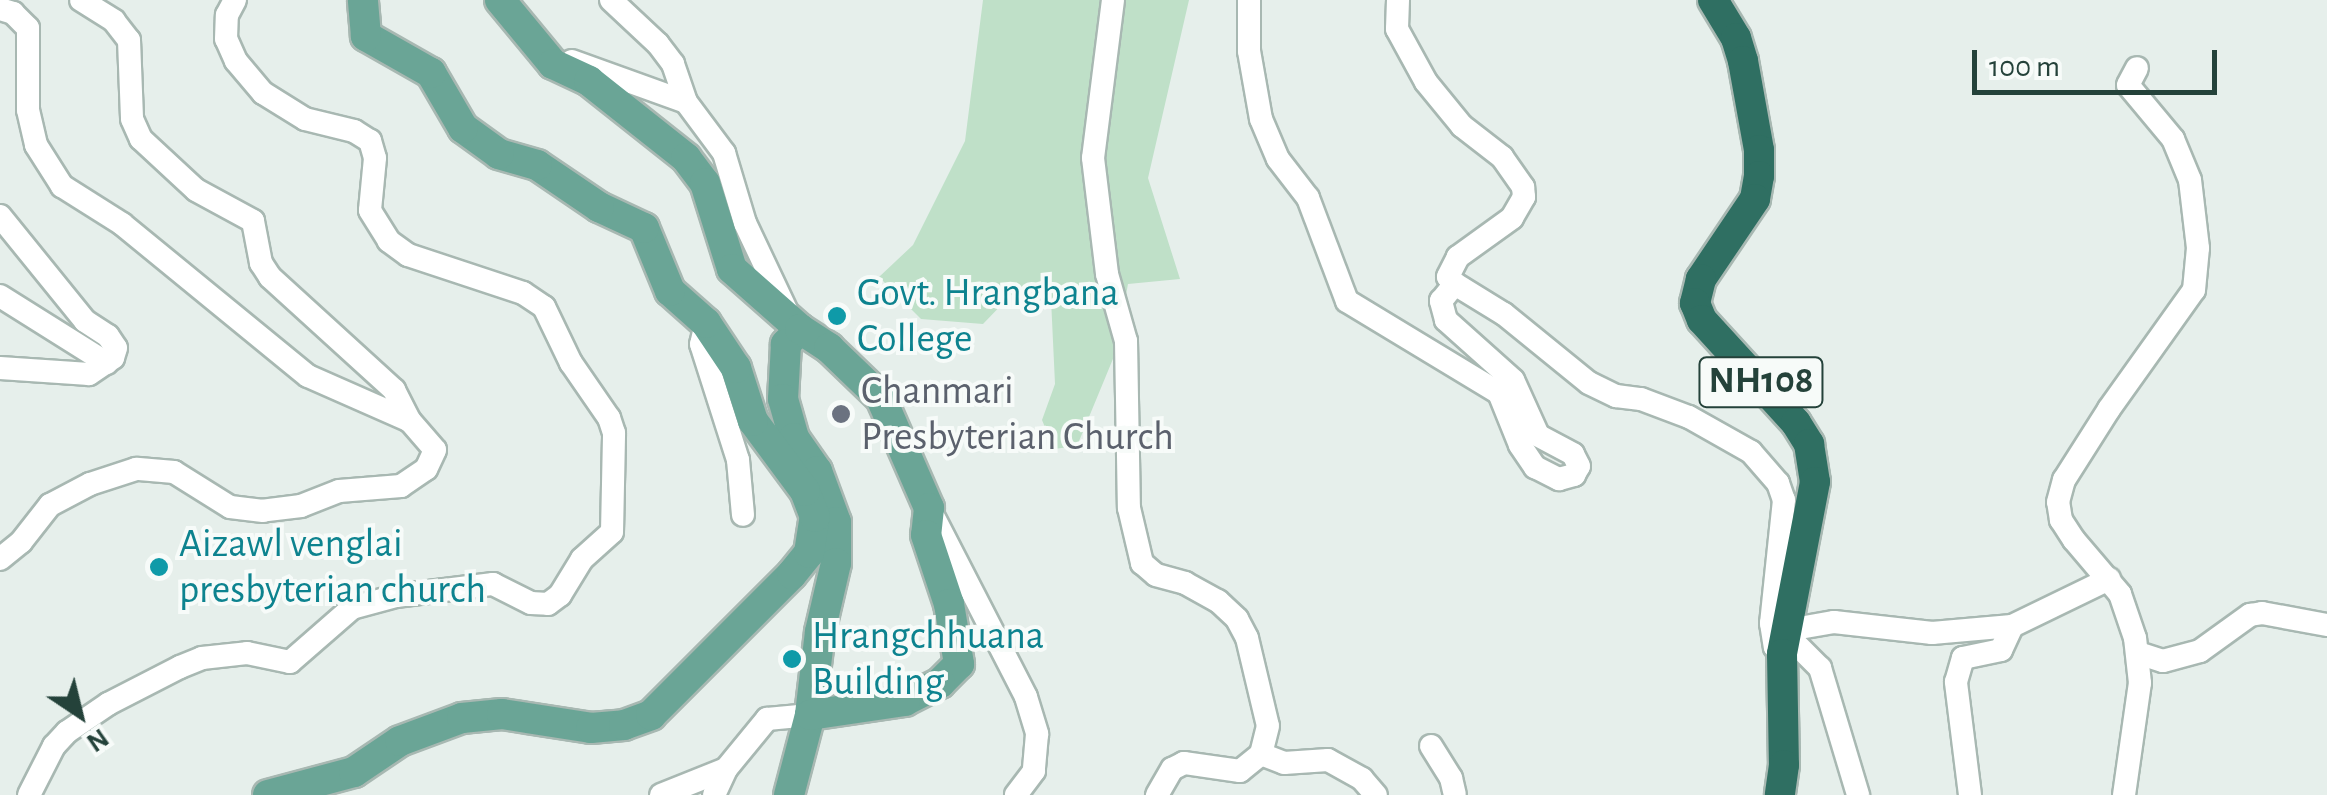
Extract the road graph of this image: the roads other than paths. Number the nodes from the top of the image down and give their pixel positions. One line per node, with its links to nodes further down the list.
1 (81, 0): 21 (street)
2 (235, 0): 34 (street)
3 (362, 0): 17 (main road)
4 (500, 0): 11 (main road)
5 (612, 0): 13 (street)
6 (1113, 0): 32 (street)
7 (1250, 0): 15 (street)
8 (1398, 0): 15 (street)
9 (1713, 0): 28 (highway, NH108)
10 (0, 9): 21 (street)
11 (562, 68): 13 (street); 18 (main road)
12 (2137, 68): 25 (street)
13 (686, 102): 18 (street)
14 (0, 216): 19 (street)
15 (1455, 284): 28 (street)
16 (0, 296): 19 (street)
17 (706, 323): 23 (street); 35 (main road)
18 (795, 326): 22 (main road); 30 (main road)
19 (107, 363): 20 (street)
20 (0, 368)
21 (410, 421): 24 (street)
22 (928, 508): 30 (main road); 39 (street)
23 (743, 516)
24 (0, 559)
25 (2110, 578): 27 (street); 29 (street)
26 (2327, 625): 29 (street)
27 (2012, 626): 28 (street); 45 (street)
28 (1785, 640): 43 (highway, NH108); 44 (street)
29 (2138, 653): 46 (street)
30 (810, 715): 33 (street); 38 (main road)
31 (1431, 746): 42 (street)
32 (1261, 754): 40 (street); 41 (street)
33 (726, 769): 36 (street); 37 (street)
34 (28, 795)
35 (268, 795)
36 (662, 795)
37 (714, 795)
38 (789, 795)
39 (1016, 795)
40 (1157, 795)
41 (1376, 795)
42 (1455, 795)
43 (1780, 795)
44 (1858, 795)
45 (1970, 795)
46 (2124, 795)

